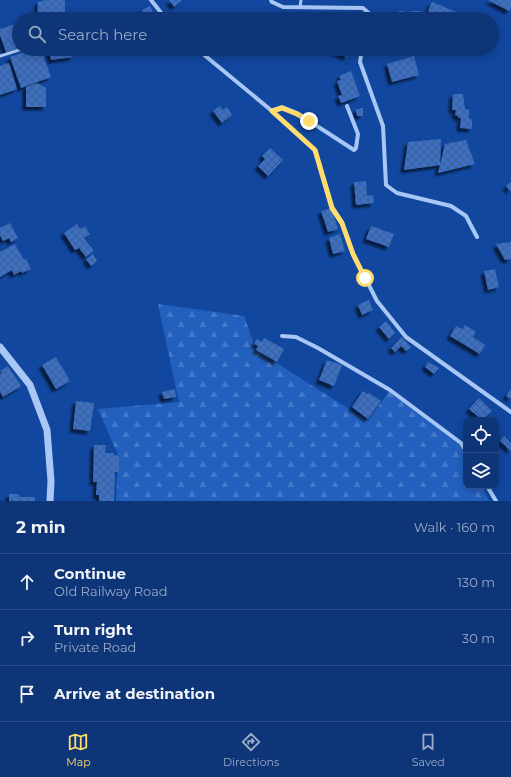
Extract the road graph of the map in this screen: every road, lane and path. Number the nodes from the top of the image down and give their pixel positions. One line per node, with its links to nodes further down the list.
1 (151, 0): 5 (street)
2 (271, 0): 4 (street)
3 (301, 0): 4 (lane)
4 (300, 7): 6 (street)
5 (160, 12)
6 (368, 12)
7 (12, 52): 8 (lane)
8 (0, 56)
9 (205, 56): 12 (street)
10 (361, 56): 13 (street)
11 (348, 106): 12 (street)
12 (272, 111): 16 (street)
13 (477, 237)
14 (282, 336): 17 (street)
15 (0, 347): 19 (street)
16 (511, 412)
17 (463, 446)
18 (489, 489): 20 (street)
19 (50, 501)
20 (496, 501)

